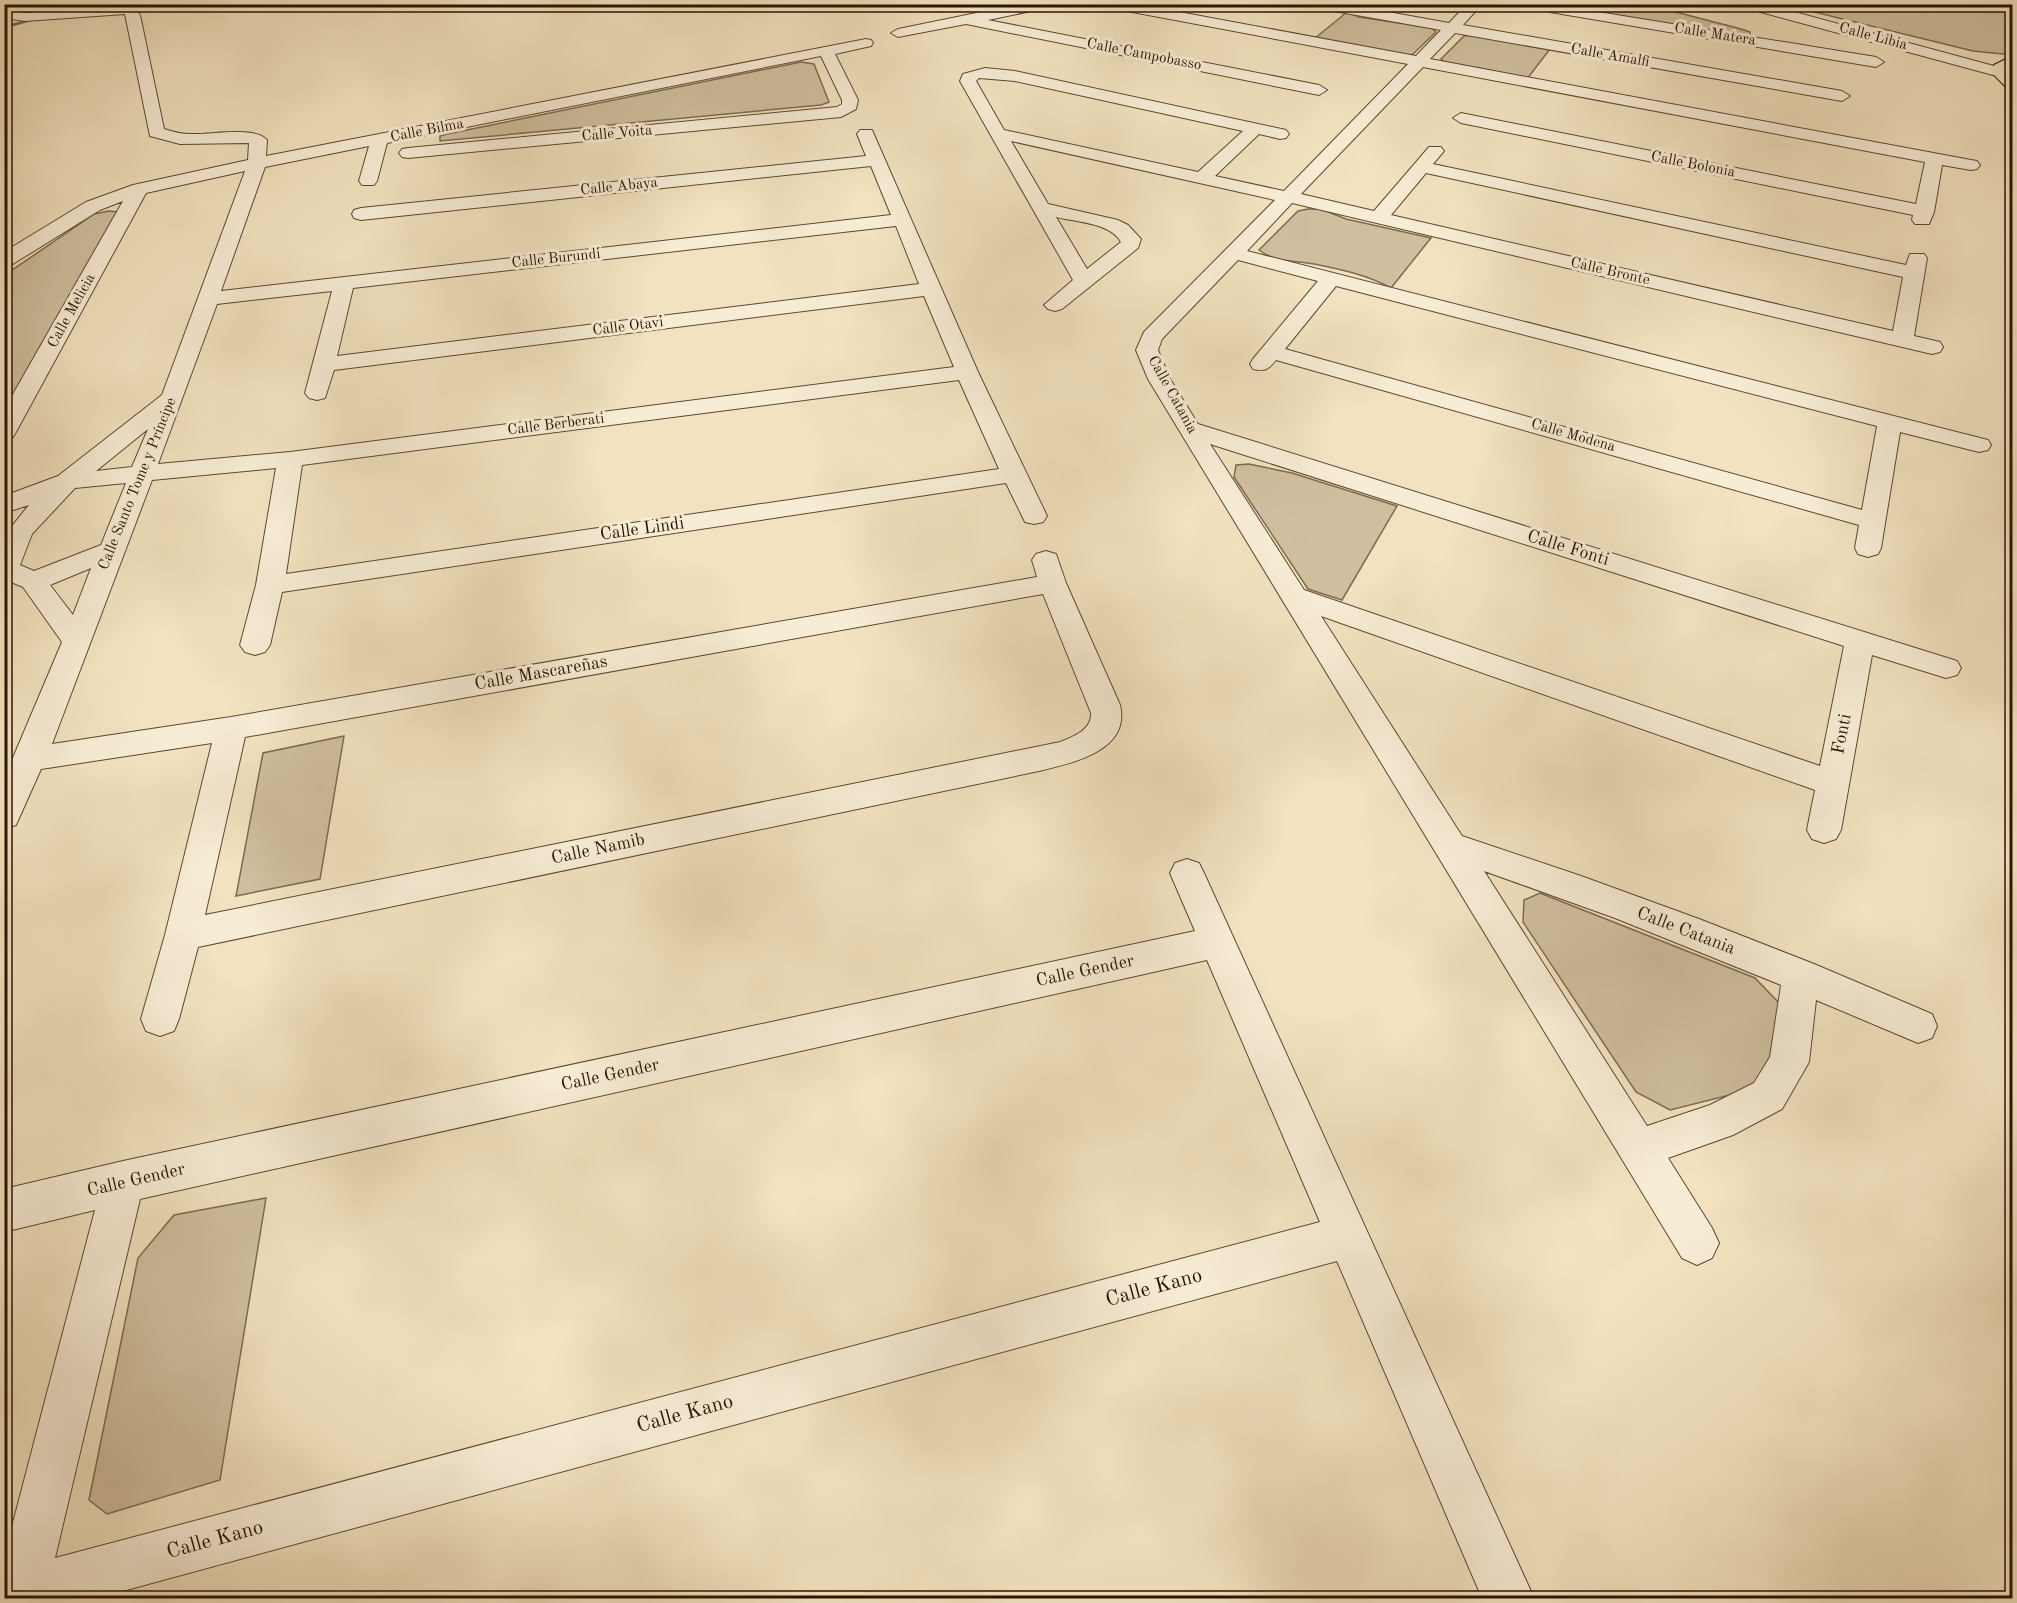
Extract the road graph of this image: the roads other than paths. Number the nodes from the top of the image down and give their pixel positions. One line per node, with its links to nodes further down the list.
1 (1045, 4): 10 (street)
2 (1111, 4): 16 (street)
3 (1317, 4): 7 (street, Calle Amalfi)
4 (1475, 4): 12 (street, Calle Catania)
5 (1747, 4): 22 (street, Calle Libia)
6 (1777, 4): 22 (street, Calle Libia)
7 (1383, 10): 12 (street, Calle Amalfi)
8 (4, 14): 31 (street)
9 (1551, 14): 14 (street); 18 (street, Calle Matera)
10 (968, 20): 13 (street); 16 (street, Calle Campobasso)
11 (1724, 22): 18 (street)
12 (1453, 28): 14 (street, Calle Amalfi); 21 (street, Calle Catania)
13 (898, 33)
14 (1528, 41): 19 (street, Calle Amalfi)
15 (866, 43): 17 (street, Calle Bilma)
16 (1346, 50): 21 (street)
17 (826, 51): 30 (street, Calle Bilma); 30 (street, Calle Voita)
18 (1817, 51): 19 (street, Calle Matera)
19 (1853, 57): 20 (street, Calle Matera)
20 (1876, 62)
21 (1419, 63): 23 (street); 38 (street, Calle Catania)
22 (2008, 65): 24 (main road)
23 (1493, 77): 32 (street); 32 (street, Calle Bolonia)
24 (2013, 84)
25 (1256, 129): 26 (street); 28 (street); 36 (street)
26 (997, 133): 36 (street, Calle Bronte); 39 (street)
27 (866, 134): 33 (street)
28 (1280, 134)
29 (1438, 147): 35 (street)
30 (377, 148): 31 (street, Calle Bilma); 33 (street, Calle Abaya)
31 (258, 156): 37 (street, Calle Bilma); 48 (street, Calle Santo Tome y Príncipe)
32 (1934, 159): 34 (street)
33 (876, 160): 41 (street)
34 (1971, 165)
35 (1422, 167): 40 (street); 50 (street)
36 (1202, 178): 38 (street, Calle Bronte)
37 (139, 189): 43 (street, Calle Bilma); 58 (street, Calle Melicia)
38 (1288, 197): 40 (street, Calle Bronte); 42 (street, Calle Catania)
39 (1040, 208): 45 (street); 45 (street)
40 (1378, 218): 50 (street, Calle Bronte)
41 (902, 220): 46 (street, Calle Burundi); 47 (street)
42 (1233, 253): 44 (street); 57 (street, Calle Catania)
43 (4, 261)
44 (1331, 279): 56 (street); 66 (street, Calle Modena)
45 (1084, 282): 49 (street)
46 (344, 283): 48 (street, Calle Burundi); 52 (street)
47 (932, 289): 52 (street, Calle Otavi); 53 (street)
48 (211, 298): 55 (street, Calle Santo Tome y Príncipe)
49 (1055, 305)
50 (1902, 340): 51 (street, Calle Bronte)
51 (1932, 347)
52 (324, 364): 54 (street)
53 (967, 372): 60 (street, Calle Berberati); 62 (street)
54 (317, 393)
55 (172, 398): 61 (street, Calle Santo Tome y Príncipe); 63 (street)
56 (1890, 423): 59 (street); 66 (street)
57 (1189, 429): 73 (street, Calle Catania); 75 (street, Calle Fonti)
58 (4, 432)
59 (1979, 445)
60 (290, 459): 61 (street, Calle Berberati); 72 (street)
61 (143, 473): 63 (street, Calle Berberati); 68 (street, Calle Santo Tome y Príncipe)
62 (1014, 474): 65 (street); 72 (street, Calle Lindi)
63 (67, 481): 64 (street); 69 (street)
64 (4, 505)
65 (1034, 516)
66 (1873, 521): 67 (street)
67 (1868, 548)
68 (110, 551): 71 (street); 74 (street, Calle Santo Tome y Príncipe)
69 (5, 569): 71 (street)
70 (1049, 571): 78 (street, Calle Mascareñas); 85 (street, Calle Namib)
71 (33, 581): 74 (street)
72 (270, 585): 76 (street)
73 (1295, 597): 80 (street); 83 (street, Calle Catania)
74 (75, 639): 79 (street, Calle Santo Tome y Príncipe)
75 (1860, 639): 77 (street, Calle Fonti); 80 (street, Fonti)
76 (255, 645)
77 (1946, 668)
78 (231, 728): 79 (street, Calle Mascareñas); 85 (street)
79 (30, 759): 81 (street, Calle Santo Tome y Príncipe)
80 (1833, 783): 82 (street, Fonti)
81 (7, 805)
82 (1824, 830)
83 (1450, 846): 87 (street, Calle Catania); 90 (street, Calle Catania)
84 (1187, 873): 86 (street)
85 (183, 935): 88 (street)
86 (1217, 942): 91 (street, Calle Gender); 93 (street)
87 (1802, 975): 89 (street, Calle Catania); 90 (street)
88 (160, 1019)
89 (1918, 1026)
90 (1638, 1149): 94 (street, Calle Catania)
91 (123, 1182): 92 (street, Calle Gender); 95 (street)
92 (4, 1211)
93 (1348, 1236): 95 (street, Calle Kano); 96 (street)
94 (1697, 1243)
95 (21, 1596)
96 (1508, 1599)

